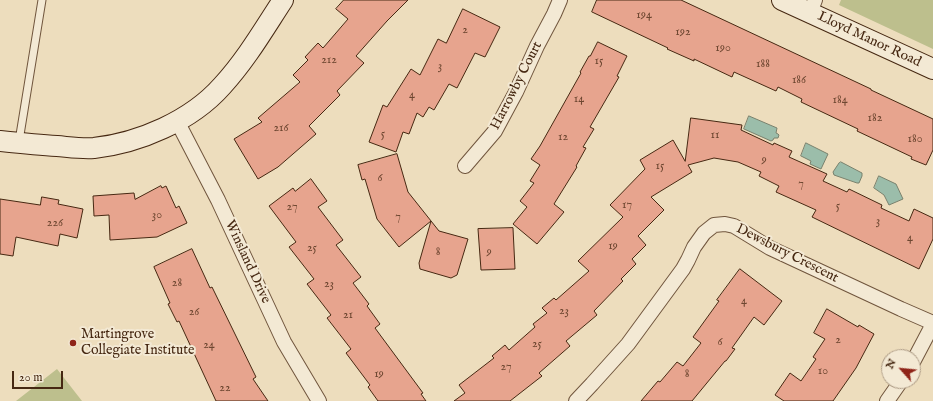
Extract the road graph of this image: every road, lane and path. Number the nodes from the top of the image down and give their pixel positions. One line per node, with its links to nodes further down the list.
1 (42, 0): 8 (lane)
2 (283, 0): 7 (street)
3 (560, 0): 9 (street, Harrowby Court)
4 (782, 0): 5 (street, Lloyd Manor Road)
5 (813, 6): 6 (street, Lloyd Manor Road)
6 (933, 70)
7 (177, 121): 8 (street); 13 (street, Winsland Drive)
8 (9, 142)
9 (465, 166)
10 (933, 324): 11 (street); 14 (street, Dewsbury Crescent)
11 (920, 349)
12 (895, 389): 15 (street)
13 (319, 401)
14 (576, 401)
15 (887, 401)

